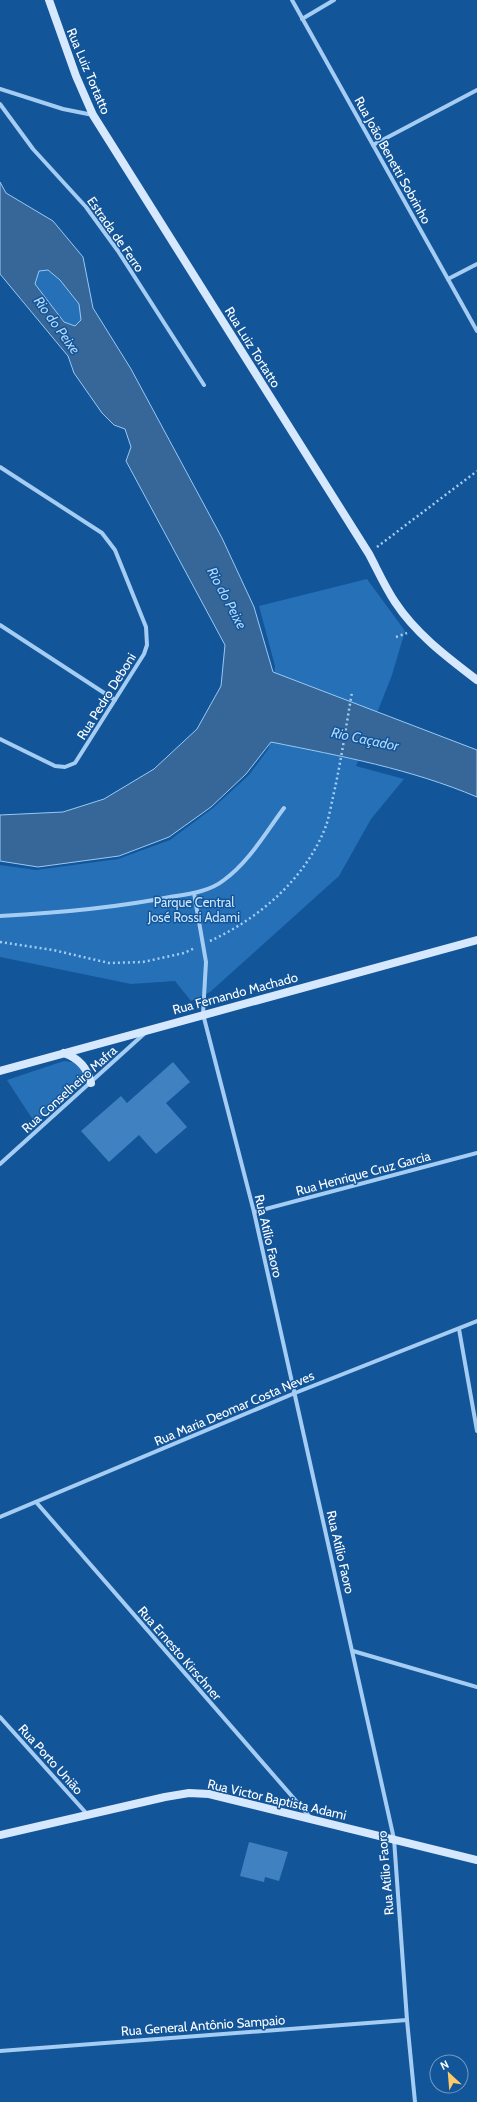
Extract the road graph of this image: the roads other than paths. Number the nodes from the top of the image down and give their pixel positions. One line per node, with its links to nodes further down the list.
1 (48, 0): 8 (main road, Rua Luiz Tortatto)
2 (292, 0): 4 (street, Rua João Benetti Sobrinho)
3 (334, 0): 4 (street)
4 (302, 19): 9 (street, Rua João Benetti Sobrinho)
5 (0, 89): 8 (street)
6 (477, 90): 9 (street)
7 (0, 104): 13 (street, Estrada de Ferro)
8 (93, 115): 16 (main road, Rua Luiz Tortatto)
9 (373, 145): 11 (street, Rua João Benetti Sobrinho)
10 (477, 264): 11 (street)
11 (448, 279): 12 (street, Rua João Benetti Sobrinho)
12 (477, 331)
13 (204, 385)
14 (0, 467): 17 (street, Rua Pedro Deboni)
15 (0, 625): 17 (street)
16 (477, 680)
17 (115, 700): 18 (street, Rua Pedro Deboni)
18 (0, 739)
19 (284, 808): 20 (street)
20 (194, 893): 21 (street); 23 (street, Rua Atílio Faoro)
21 (0, 916)
22 (477, 940): 23 (main road, Rua Fernando Machado)
23 (203, 1014): 24 (main road, Rua Fernando Machado); 30 (street, Rua Atílio Faoro)
24 (151, 1028): 25 (main road, Rua Fernando Machado); 27 (street, Rua Conselheiro Mafra)
25 (64, 1053): 26 (main road, Rua Fernando Machado); 27 (main road)
26 (0, 1071)
27 (91, 1083): 29 (street, Rua Conselheiro Mafra)
28 (477, 1153): 30 (street, Rua Henrique Cruz Garcia)
29 (0, 1164)
30 (254, 1212): 33 (street, Rua Atílio Faoro)
31 (477, 1321): 32 (street, Rua Maria Deomar Costa Neves)
32 (459, 1329): 33 (street, Rua Maria Deomar Costa Neves); 34 (street)
33 (295, 1393): 35 (street, Rua Maria Deomar Costa Neves); 37 (street, Rua Atílio Faoro)
34 (477, 1431)
35 (36, 1502): 36 (street, Rua Maria Deomar Costa Neves); 41 (street, Rua Ernesto Kirschner)
36 (0, 1517)
37 (353, 1651): 38 (street); 43 (street, Rua Atílio Faoro)
38 (477, 1688)
39 (0, 1716): 40 (street, Rua Porto União)
40 (87, 1814): 41 (main road, Rua Victor Baptista Adami); 42 (main road, Rua Victor Baptista Adami)
41 (310, 1818): 43 (main road, Rua Victor Baptista Adami)
42 (0, 1836)
43 (394, 1839): 44 (main road, Rua Victor Baptista Adami); 45 (street, Rua Atílio Faoro)
44 (477, 1860)
45 (407, 2020): 46 (street, Rua General Antônio Sampaio); 47 (street, Rua Atílio Faoro)
46 (0, 2051)
47 (415, 2102)

